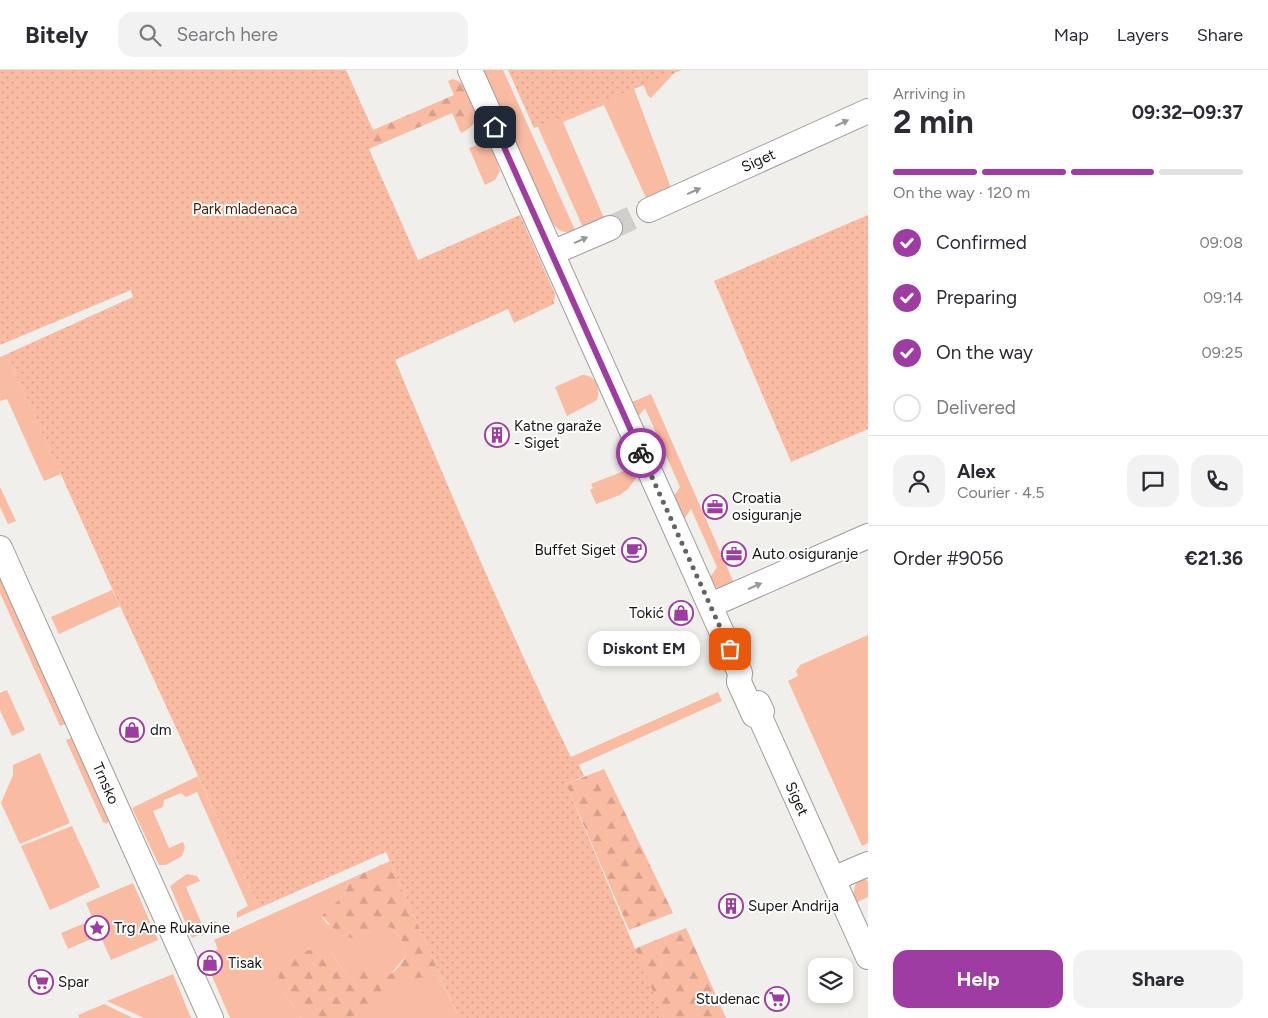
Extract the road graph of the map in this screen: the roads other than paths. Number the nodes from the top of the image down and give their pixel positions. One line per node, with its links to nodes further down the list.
1 (470, 70): 5 (street, Siget)
2 (868, 111): 3 (street, Siget, one-way to 2)
3 (649, 210)
4 (610, 228): 5 (street, one-way to 4)
5 (552, 253): 8 (street, Siget)
6 (868, 536): 8 (street, one-way to 6)
7 (0, 548): 12 (street, Trnsko)
8 (710, 606): 10 (street, Siget)
9 (868, 864): 10 (street)
10 (833, 879): 11 (street, Siget)
11 (868, 957)
12 (211, 1018)

